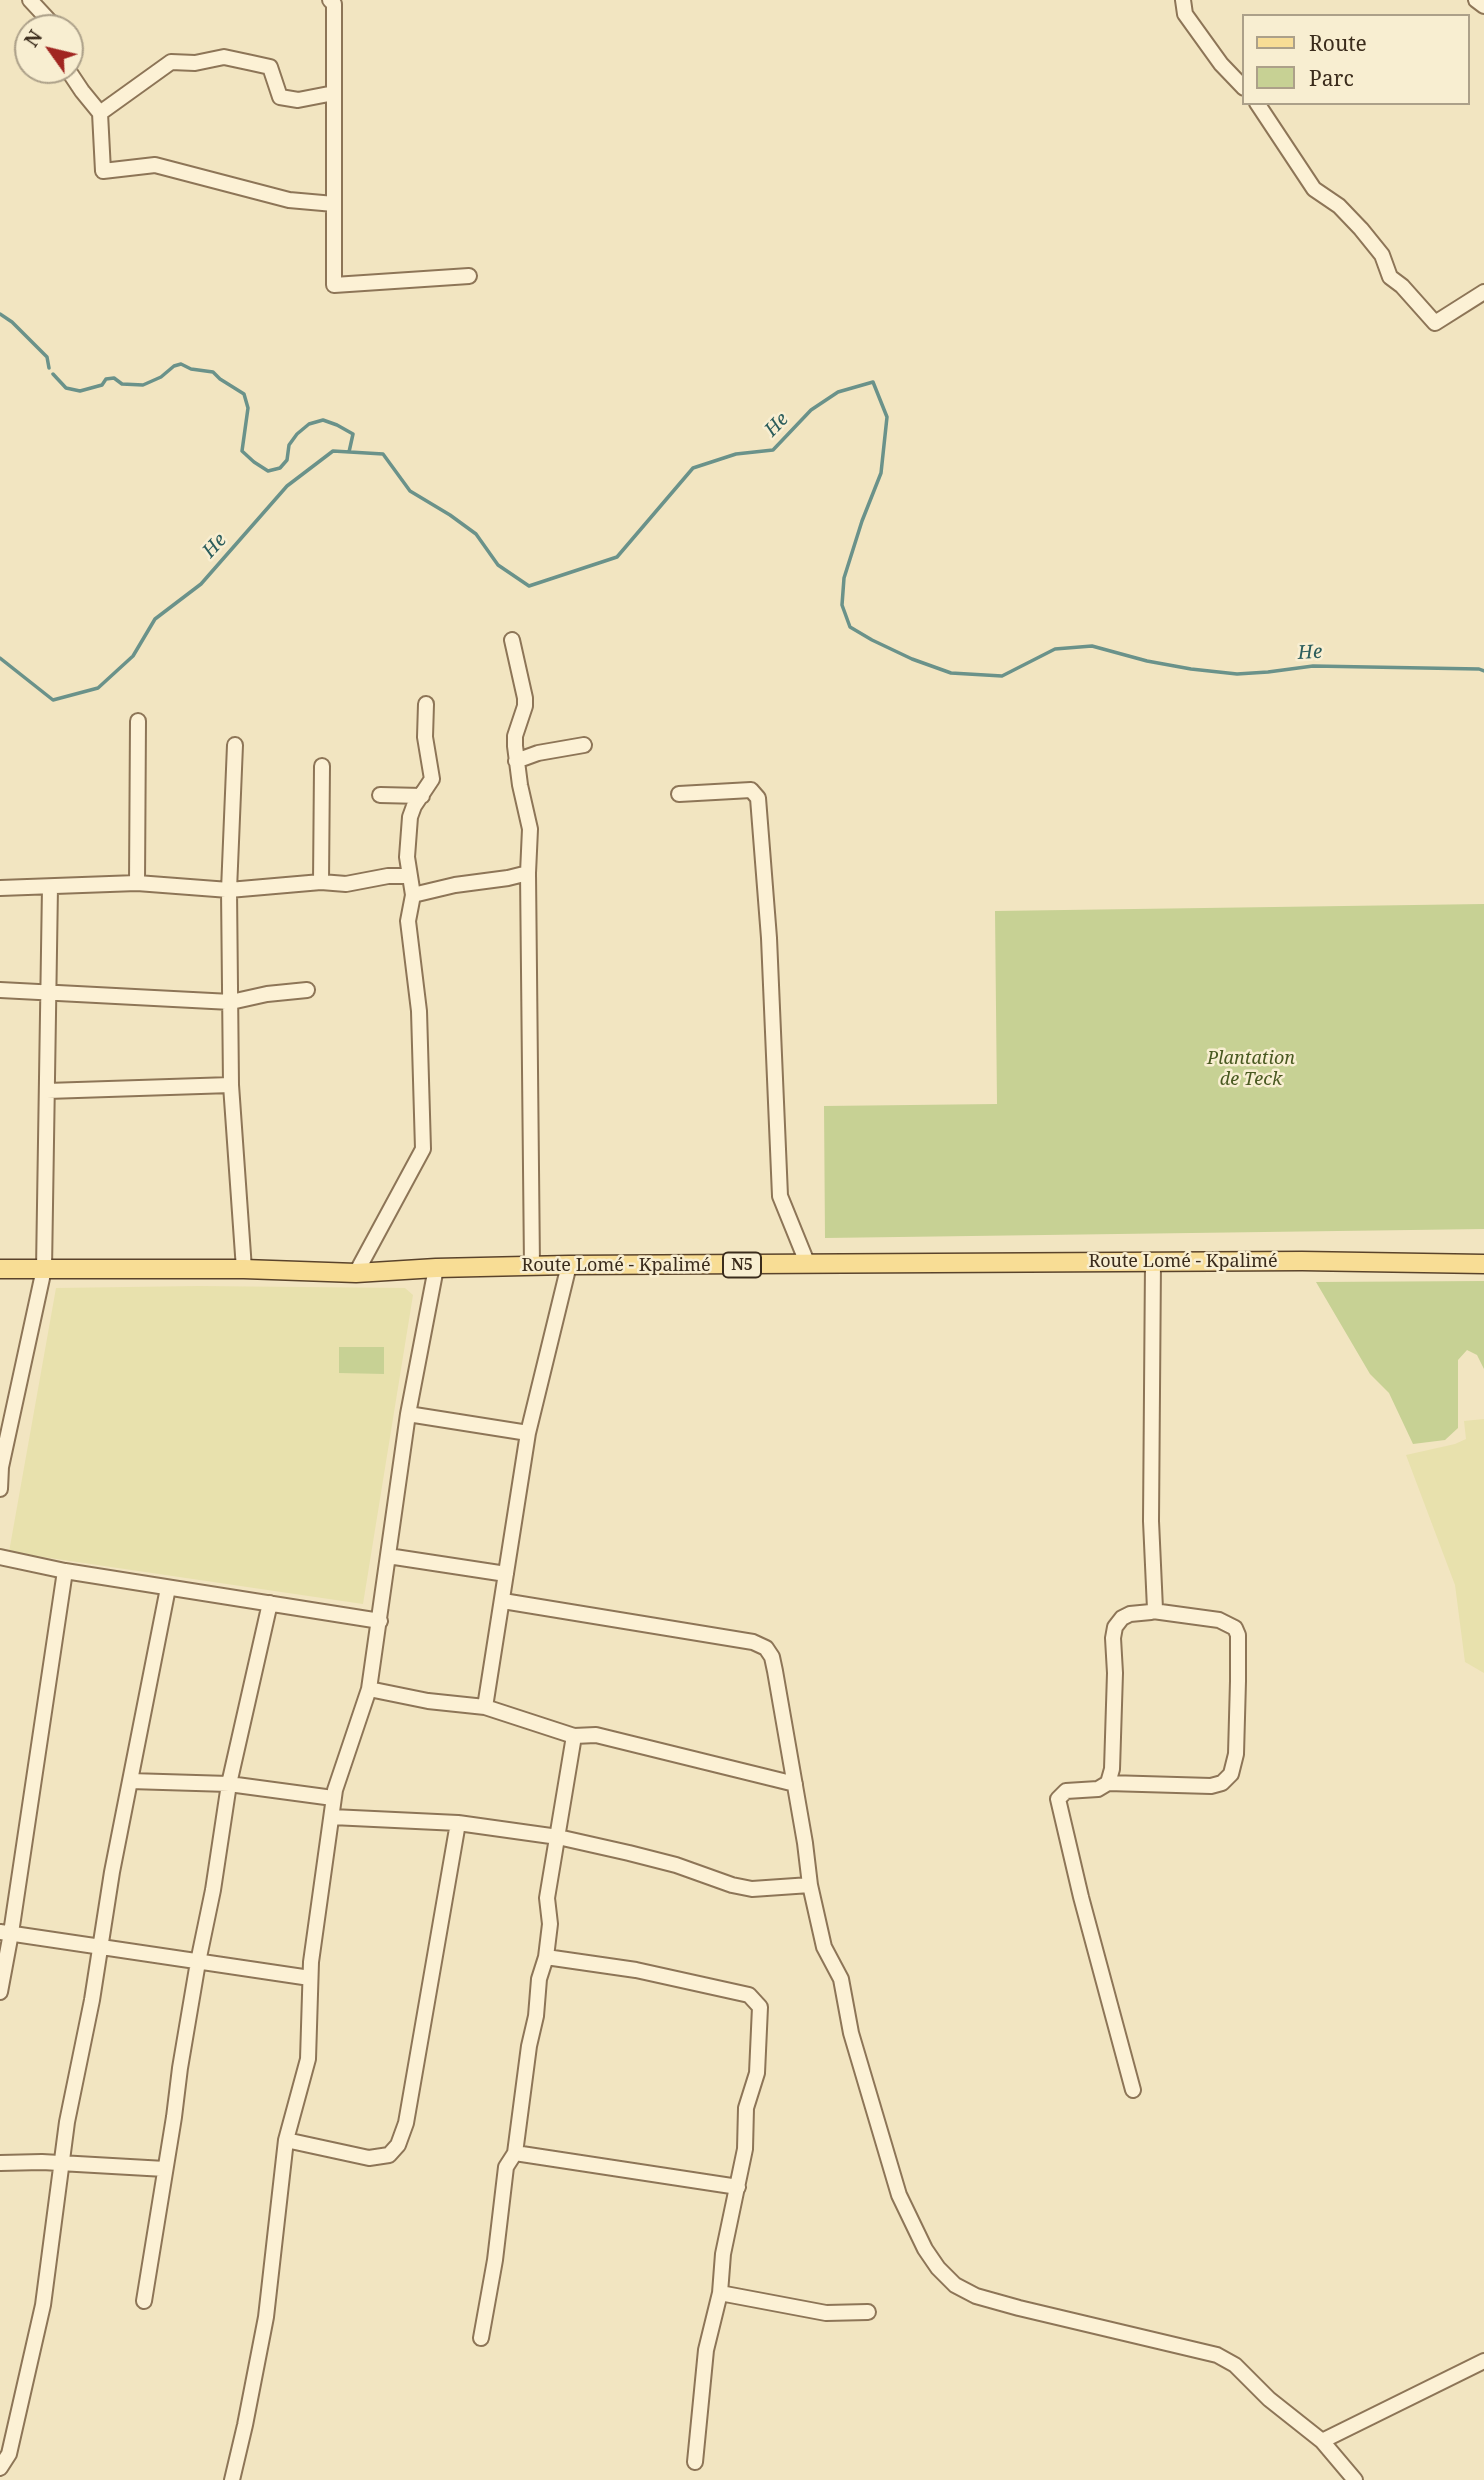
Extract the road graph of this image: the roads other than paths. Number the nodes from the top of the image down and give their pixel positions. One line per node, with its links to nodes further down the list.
1 (30, 0): 6 (street)
2 (330, 0): 9 (street)
3 (1183, 0): 8 (street)
4 (1476, 0): 5 (street)
5 (1484, 6)
6 (43, 14)
7 (77, 84): 11 (street)
8 (1242, 86)
9 (334, 93): 11 (street); 12 (street)
10 (1258, 105): 14 (street)
11 (100, 113): 12 (street)
12 (334, 204): 13 (street)
13 (470, 276)
14 (1484, 292)
15 (512, 640): 20 (street)
16 (426, 704): 24 (street)
17 (138, 721): 28 (street)
18 (235, 745): 31 (street)
19 (584, 745): 20 (street)
20 (516, 761): 25 (street)
21 (322, 766): 27 (street)
22 (679, 794): 42 (street)
23 (380, 795): 24 (street)
24 (422, 796): 26 (street)
25 (528, 873): 32 (street); 43 (street)
26 (409, 876): 27 (street); 32 (street)
27 (321, 882): 31 (street)
28 (137, 883): 29 (street); 31 (street)
29 (50, 887): 30 (street); 35 (street)
30 (0, 888)
31 (229, 890): 36 (street)
32 (413, 895): 48 (street)
33 (0, 990): 35 (street)
34 (307, 990): 36 (street)
35 (48, 991): 36 (street); 38 (street)
36 (231, 1002): 37 (street)
37 (231, 1085): 38 (street); 47 (street)
38 (47, 1091): 46 (street)
39 (1153, 1262): 40 (main road, Route Lomé - Kpalimé / N5); 42 (main road, Route Lomé - Kpalimé / N5); 59 (street)
40 (1484, 1264)
41 (569, 1265): 42 (main road, Route Lomé - Kpalimé / N5); 43 (main road, Route Lomé - Kpalimé / N5); 50 (street)
42 (808, 1265)
43 (532, 1266): 44 (main road, Route Lomé - Kpalimé / N5)
44 (436, 1268): 48 (main road, Route Lomé - Kpalimé / N5); 49 (street)
45 (0, 1269): 46 (main road, Route Lomé - Kpalimé / N5)
46 (44, 1269): 47 (main road, Route Lomé - Kpalimé / N5); 51 (street)
47 (244, 1269): 48 (main road, Route Lomé - Kpalimé / N5)
48 (356, 1273)
49 (408, 1414): 50 (street); 52 (street)
50 (528, 1433): 55 (street)
51 (0, 1489)
52 (388, 1556): 55 (street); 60 (street)
53 (0, 1557): 54 (street)
54 (65, 1571): 56 (street); 73 (street)
55 (506, 1574): 57 (street)
56 (168, 1588): 58 (street); 64 (street)
57 (503, 1601): 62 (street); 67 (street)
58 (270, 1603): 60 (street); 65 (street)
59 (1153, 1611): 66 (street); 66 (street)
60 (380, 1621): 61 (street)
61 (369, 1689): 62 (street); 68 (street)
62 (485, 1707): 63 (street)
63 (575, 1736): 67 (street); 71 (street)
64 (130, 1781): 65 (street); 74 (street)
65 (229, 1783): 68 (street); 76 (street)
66 (1108, 1783): 79 (street)
67 (795, 1784): 72 (street)
68 (333, 1798): 69 (street)
69 (331, 1817): 70 (street); 77 (street)
70 (458, 1823): 71 (street); 80 (street)
71 (558, 1838): 72 (street); 75 (street)
72 (810, 1885): 91 (street)
73 (6, 1932): 74 (street); 78 (street)
74 (101, 1946): 76 (street); 83 (street)
75 (545, 1958): 81 (street); 85 (street)
76 (198, 1962): 77 (street); 84 (street)
77 (310, 1978): 80 (street)
78 (0, 1992)
79 (1133, 2090)
80 (286, 2140): 94 (street)
81 (515, 2153): 85 (street); 89 (street)
82 (0, 2163): 83 (street)
83 (63, 2163): 84 (street); 93 (street)
84 (165, 2169): 87 (street)
85 (738, 2188): 86 (street)
86 (720, 2293): 88 (street); 92 (street)
87 (144, 2301)
88 (868, 2312)
89 (481, 2338)
90 (1484, 2361): 91 (street)
91 (1322, 2441): 95 (street)
92 (695, 2462)
93 (0, 2468)
94 (232, 2480)
95 (1355, 2480)

